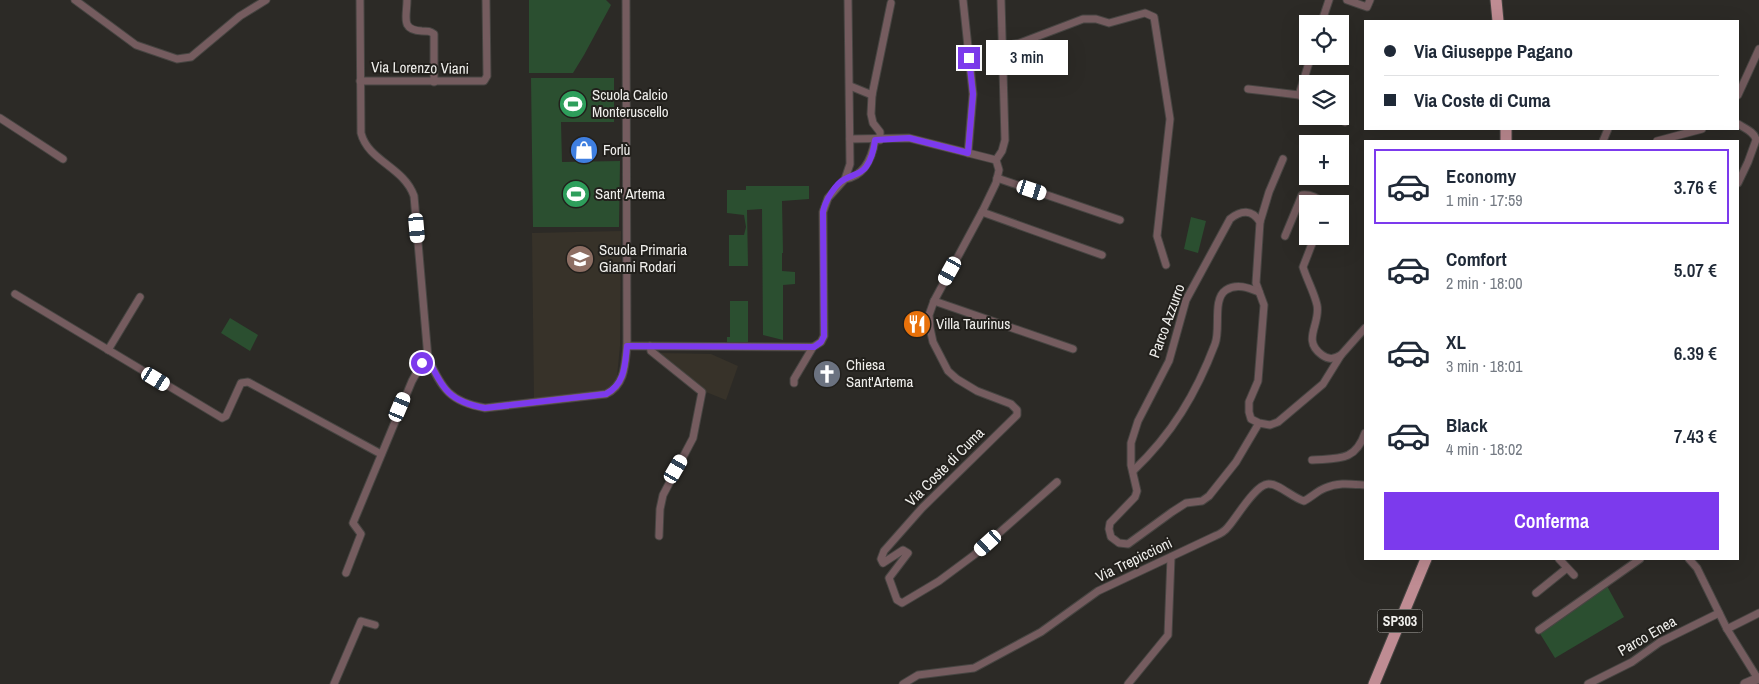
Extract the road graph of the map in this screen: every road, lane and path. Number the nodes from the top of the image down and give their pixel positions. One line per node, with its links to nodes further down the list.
1 (75, 0): 2 (street)
2 (266, 0)
3 (360, 0): 19 (street)
4 (407, 0): 20 (street)
5 (486, 0): 20 (street, Via Lorenzo Viani)
6 (626, 0): 55 (street)
7 (848, 0): 21 (street)
8 (963, 0): 33 (street)
9 (1002, 0): 17 (street, Via Coste di Cuma)
10 (1329, 0): 15 (street)
11 (1347, 0): 12 (street)
12 (1370, 0)
13 (1496, 0): 16 (main road)
14 (891, 3): 24 (street)
15 (1324, 15)
16 (1498, 20)
17 (1004, 46): 36 (street, Via Coste di Cuma); 49 (street)
18 (1759, 49): 23 (street)
19 (360, 81): 20 (street, Via Lorenzo Viani); 61 (street)
20 (434, 82)
21 (850, 86): 24 (street); 29 (street)
22 (1248, 90): 25 (street)
23 (1739, 93)
24 (872, 95): 31 (street)
25 (1299, 95)
26 (0, 118): 34 (street)
27 (1739, 125): 41 (street)
28 (1699, 130): 30 (street)
29 (850, 136): 31 (street); 37 (street)
30 (1679, 138): 32 (street)
31 (878, 140): 33 (street); 38 (street)
32 (1665, 140)
33 (968, 153): 36 (street)
34 (62, 159)
35 (1283, 159): 45 (street)
36 (996, 160): 39 (street, Via Coste di Cuma)
37 (850, 164): 38 (street); 40 (street)
38 (861, 172): 40 (street)
39 (997, 178): 43 (street, Via Coste di Cuma); 44 (street)
40 (845, 179): 57 (street)
41 (1739, 181)
42 (1299, 202): 46 (street)
43 (982, 212): 48 (street); 53 (street, Via Coste di Cuma)
44 (1120, 220)
45 (1260, 222): 50 (street); 67 (street, Parco Azzurro)
46 (1285, 236)
47 (1312, 245): 60 (street)
48 (1102, 255)
49 (1166, 266)
50 (1259, 292): 63 (street); 67 (street)
51 (15, 294): 59 (street)
52 (140, 297): 59 (street)
53 (934, 301): 58 (street); 68 (street, Via Coste di Cuma)
54 (1364, 329): 60 (street)
55 (627, 346): 56 (street); 61 (street)
56 (650, 346): 57 (street); 70 (street)
57 (814, 347): 62 (street)
58 (1073, 349)
59 (108, 350): 65 (street)
60 (1341, 355): 63 (street)
61 (428, 358): 65 (street)
62 (794, 383)
63 (1259, 423): 67 (street, Parco Azzurro)
64 (1364, 436): 66 (street)
65 (381, 454): 77 (street)
66 (1312, 460)
67 (1133, 471)
68 (1057, 482)
69 (1364, 485): 71 (street, Via Trepiccioni)
70 (658, 536)
71 (1171, 557): 87 (street, Via Trepiccioni); 88 (street)
72 (1426, 560): 89 (main road, SP303)
73 (1560, 560): 76 (street)
74 (1639, 560): 84 (street)
75 (1690, 560): 80 (street)
76 (1567, 568): 78 (street); 79 (street)
77 (346, 573)
78 (1574, 576)
79 (1536, 593)
80 (1719, 613): 83 (street); 90 (street, Parco Enea)
81 (1759, 613): 83 (street)
82 (375, 625): 86 (street)
83 (1727, 629): 85 (street)
84 (1539, 630)
85 (1759, 678): 91 (street)
86 (334, 684)
87 (903, 684)
88 (1128, 684)
89 (1374, 684)
90 (1588, 684)
91 (1744, 684)

